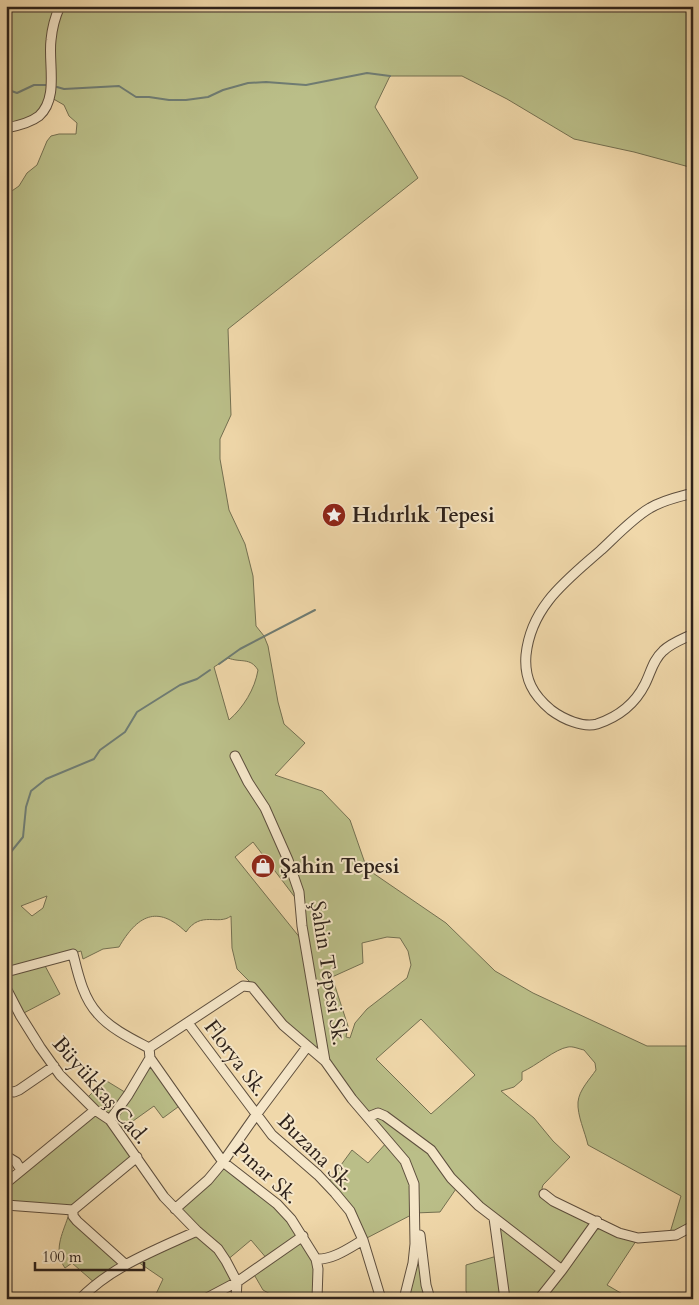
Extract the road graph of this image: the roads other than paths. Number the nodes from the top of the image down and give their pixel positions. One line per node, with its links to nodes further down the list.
1 (60, 6): 2 (street)
2 (6, 128)
3 (693, 493): 4 (street)
4 (693, 634)
5 (235, 756): 12 (street, Şahin Tepesi Sk.)
6 (6, 972): 9 (street)
7 (6, 988): 13 (street, Büyükkaş Cad.)
8 (188, 1023): 9 (street); 10 (street); 16 (street, Florya Sk.)
9 (149, 1048): 11 (street)
10 (307, 1048): 12 (street); 16 (street)
11 (150, 1058): 18 (street); 21 (street, Pınar Sk.)
12 (325, 1061): 17 (street, Şahin Tepesi Sk.)
13 (54, 1066): 14 (street); 15 (street, Büyükkaş Cad.)
14 (6, 1091)
15 (94, 1110): 18 (street, Büyükkaş Cad.); 22 (street)
16 (256, 1115): 21 (street); 34 (street, Buzana Sk.)
17 (368, 1117): 28 (street); 29 (street, Şahin Tepesi Sk.)
18 (110, 1120): 20 (street, Büyükkaş Cad.)
19 (6, 1156): 22 (street)
20 (137, 1158): 26 (street, Büyükkaş Cad.); 27 (street)
21 (223, 1162): 26 (street); 33 (street, Pınar Sk.)
22 (21, 1170): 23 (street)
23 (6, 1183)
24 (544, 1194): 30 (street)
25 (6, 1205): 27 (street)
26 (175, 1209): 32 (street, Büyükkaş Cad.)
27 (73, 1210): 36 (street)
28 (494, 1218): 37 (street); 46 (street)
29 (415, 1219): 44 (street, Şahin Tepesi Sk.); 45 (street)
30 (597, 1221): 31 (street); 37 (street)
31 (693, 1226)
32 (197, 1231): 36 (street); 38 (street, Büyükkaş Cad.)
33 (303, 1236): 35 (street, Pınar Sk.); 38 (street)
34 (363, 1240): 35 (street); 43 (street, Buzana Sk.)
35 (316, 1259): 42 (street, Pınar Sk.)
36 (124, 1264): 39 (street)
37 (562, 1270): 47 (street)
38 (237, 1282): 40 (street); 41 (street)
39 (80, 1299)
40 (205, 1299)
41 (236, 1299)
42 (317, 1299)
43 (381, 1299)
44 (404, 1299)
45 (430, 1299)
46 (504, 1299)
47 (539, 1299)

